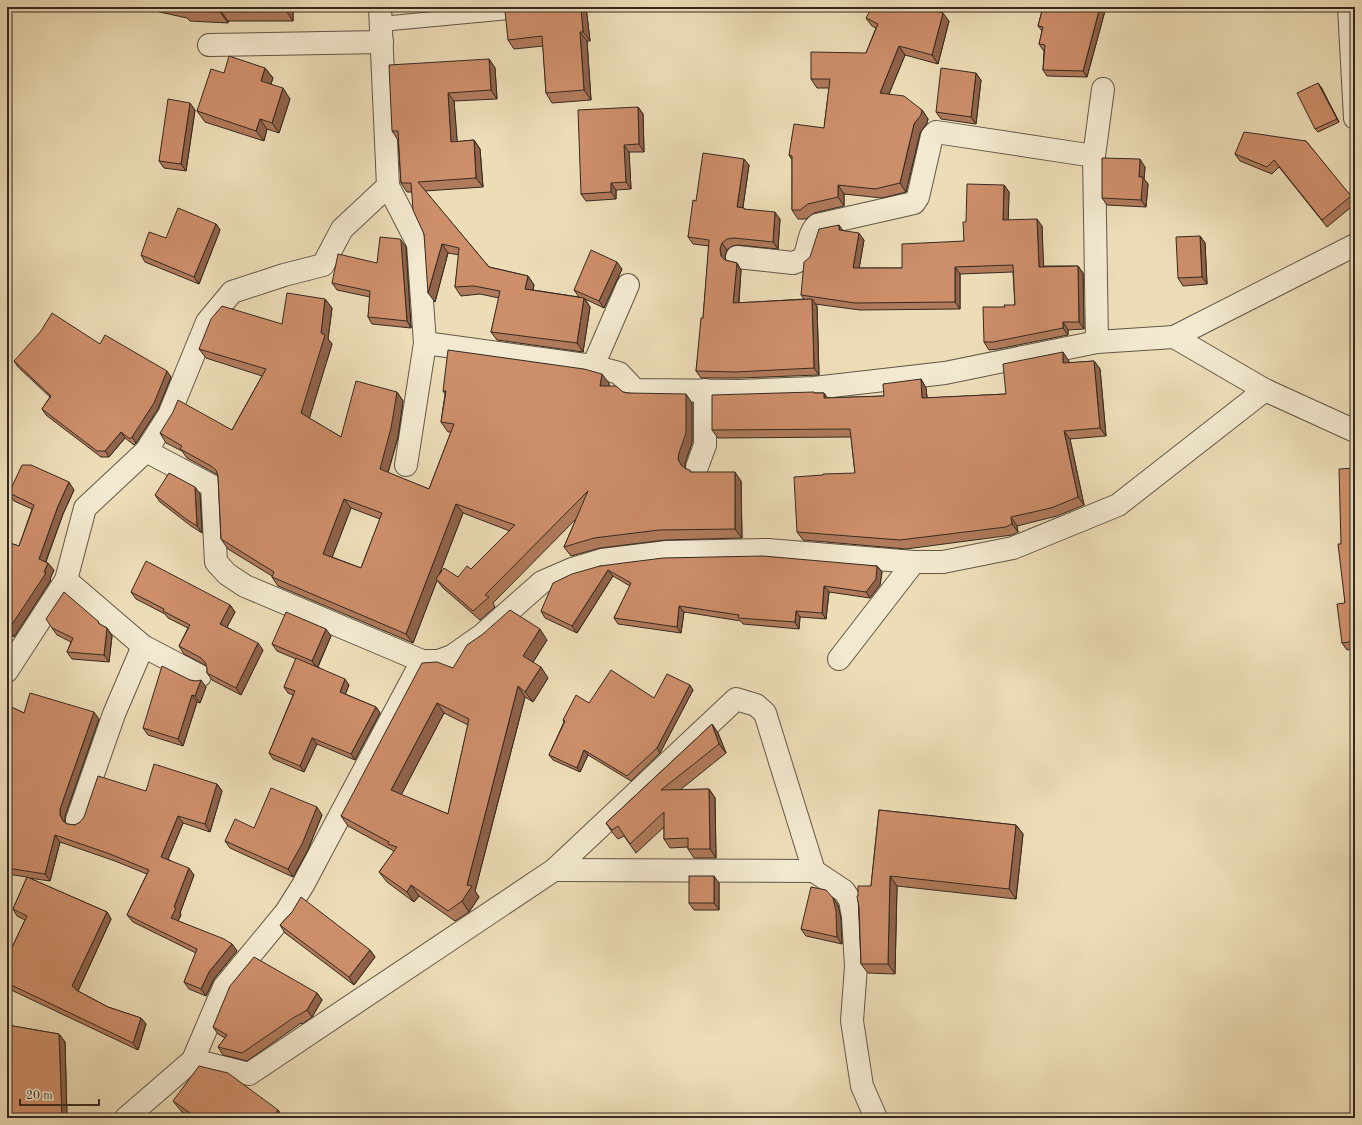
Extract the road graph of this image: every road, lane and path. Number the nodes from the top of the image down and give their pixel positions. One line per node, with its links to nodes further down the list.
1 (1349, 7): 6 (street)
2 (510, 12): 3 (lane)
3 (381, 24): 4 (street); 8 (street)
4 (209, 45)
5 (1103, 89): 7 (street)
6 (1355, 118)
7 (1094, 156): 10 (street); 13 (street)
8 (388, 186): 14 (street); 19 (street)
9 (1355, 244): 12 (street)
10 (737, 257)
11 (628, 285): 15 (street)
12 (1174, 337): 13 (street); 17 (street)
13 (1097, 342): 16 (street)
14 (425, 343): 15 (street); 20 (street)
15 (593, 366): 16 (street)
16 (705, 390): 21 (street)
17 (1265, 390): 18 (street); 22 (street)
18 (1355, 431)
19 (146, 451): 23 (street); 26 (street)
20 (406, 465)
21 (697, 467)
22 (914, 562): 25 (street); 26 (street)
23 (66, 580): 24 (street); 27 (street)
24 (144, 646): 28 (street); 29 (street)
25 (839, 659)
26 (422, 661): 32 (street)
27 (7, 671)
28 (200, 676)
29 (77, 820)
30 (554, 870): 31 (street); 31 (street); 32 (street)
31 (814, 871): 34 (street)
32 (193, 1060): 33 (street)
33 (126, 1118)
34 (876, 1118)

